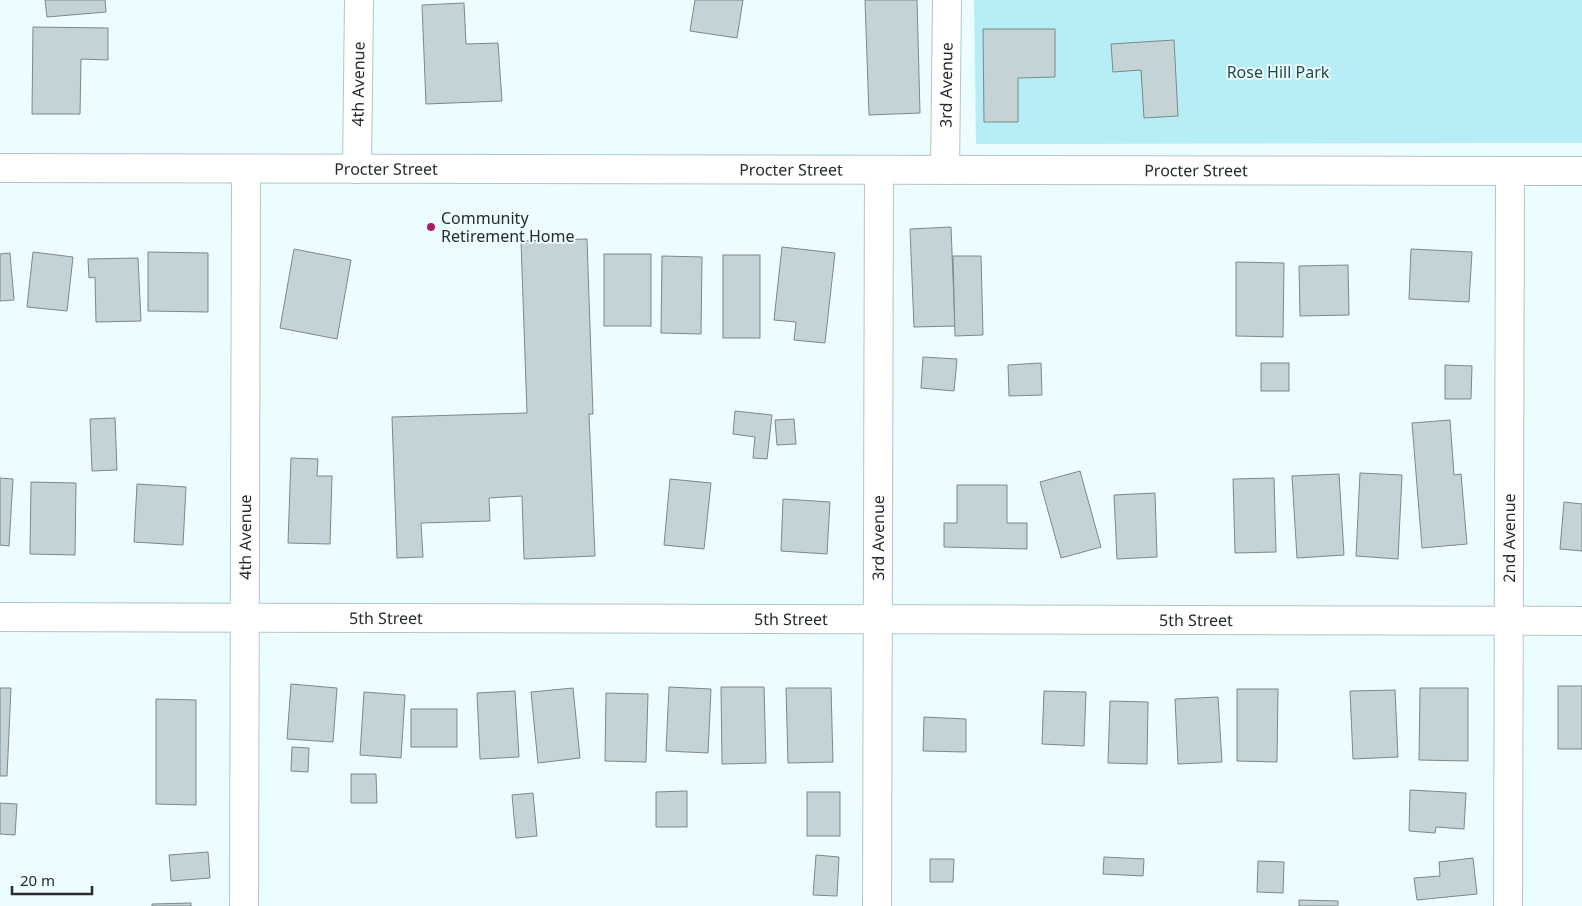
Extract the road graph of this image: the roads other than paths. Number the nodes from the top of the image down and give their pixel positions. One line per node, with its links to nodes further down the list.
1 (359, 0): 5 (street, 4th Avenue)
2 (947, 0): 7 (street, 3rd Avenue)
3 (0, 168): 4 (street, Procter Street)
4 (246, 169): 5 (street, Procter Street); 11 (street, 4th Avenue)
5 (357, 169): 6 (street, Procter Street)
6 (878, 170): 7 (street, Procter Street); 12 (street, 3rd Avenue)
7 (945, 170): 8 (street, Procter Street)
8 (1510, 172): 9 (street, Procter Street); 13 (street, 2nd Avenue)
9 (1582, 172)
10 (0, 617): 11 (street, 5th Street)
11 (245, 618): 12 (street, 5th Street); 15 (street, 4th Avenue)
12 (878, 620): 13 (street, 5th Street); 16 (street, 3rd Avenue)
13 (1508, 621): 14 (street, 5th Street); 17 (street, 2nd Avenue)
14 (1582, 621)
15 (244, 906)
16 (877, 906)
17 (1508, 906)

